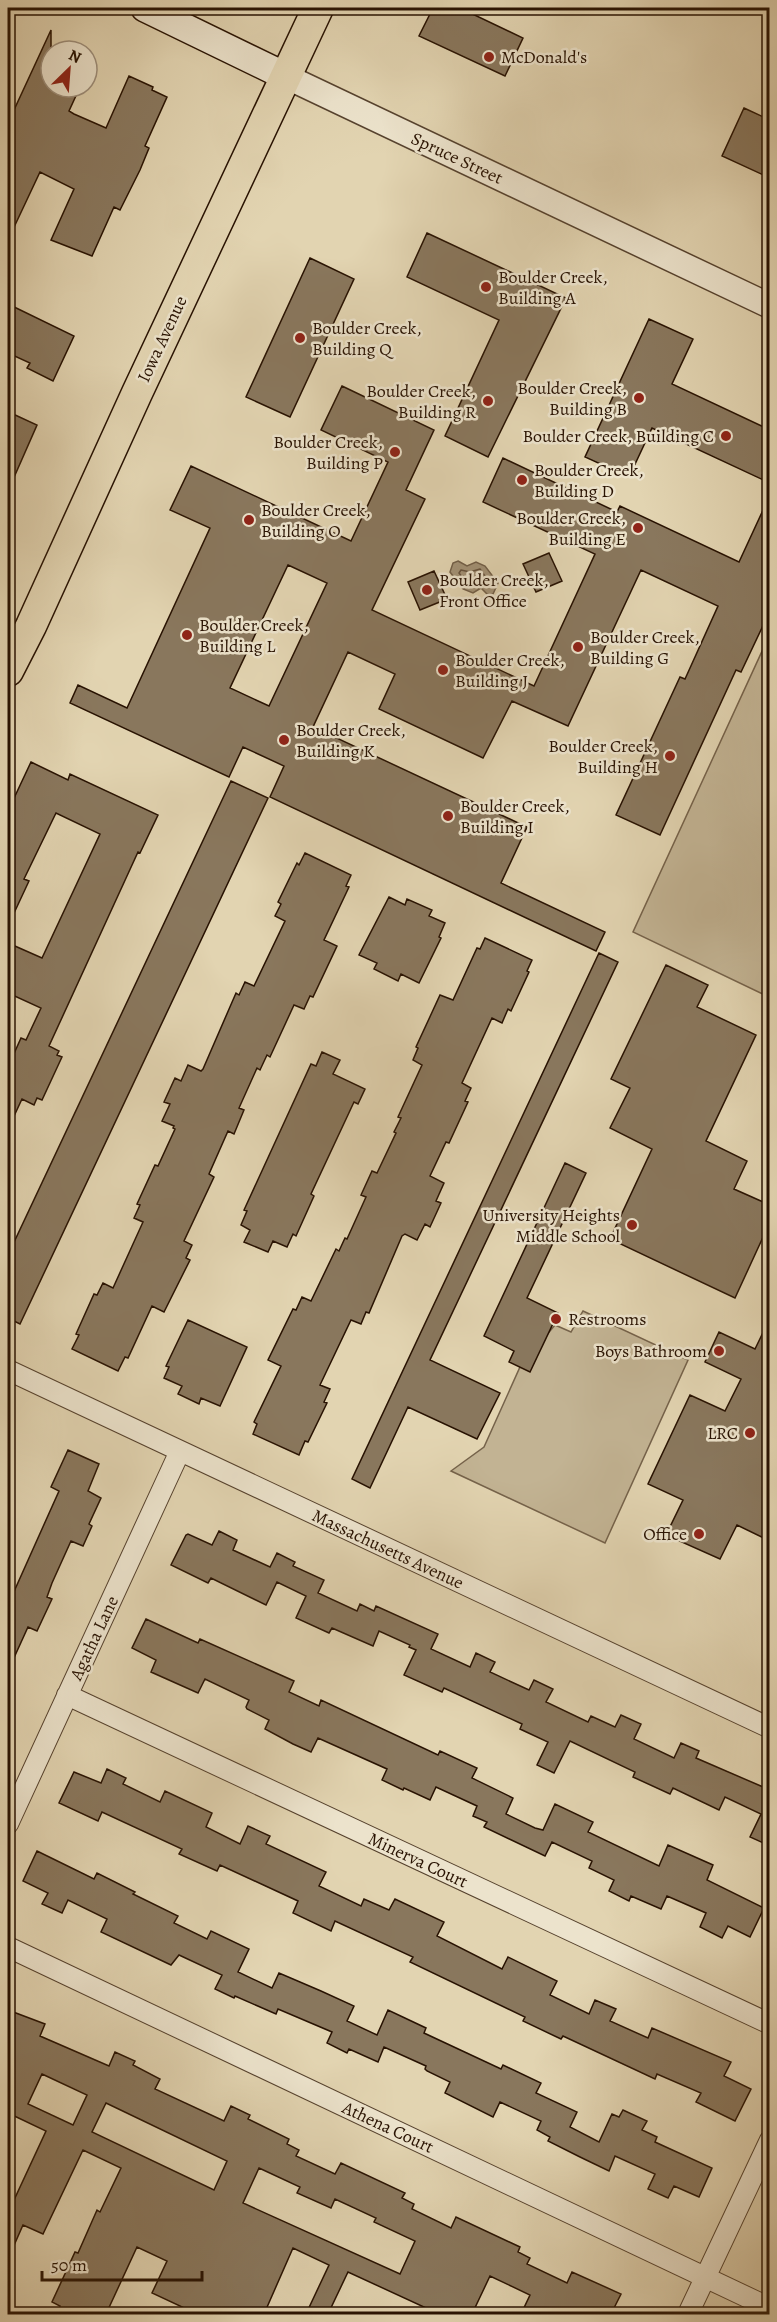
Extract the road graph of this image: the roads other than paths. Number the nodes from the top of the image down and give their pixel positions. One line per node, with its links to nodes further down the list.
1 (145, 8): 3 (main road, Spruce Street)
2 (318, 8): 3 (main road, Iowa Avenue)
3 (285, 76): 4 (street, Spruce Street); 5 (main road, Iowa Avenue)
4 (770, 306)
5 (8, 671)
6 (8, 1370): 7 (street, Massachusetts Avenue)
7 (180, 1451): 8 (street, Agatha Lane); 9 (street, Massachusetts Avenue)
8 (67, 1695): 10 (street, Agatha Lane); 12 (street, Minerva Court)
9 (770, 1728)
10 (8, 1824)
11 (8, 1947): 14 (street, Athena Court)
12 (770, 2024)
13 (770, 2140): 14 (street)
14 (705, 2277): 15 (street, Athena Court); 16 (street)
15 (770, 2308)
16 (688, 2314)

